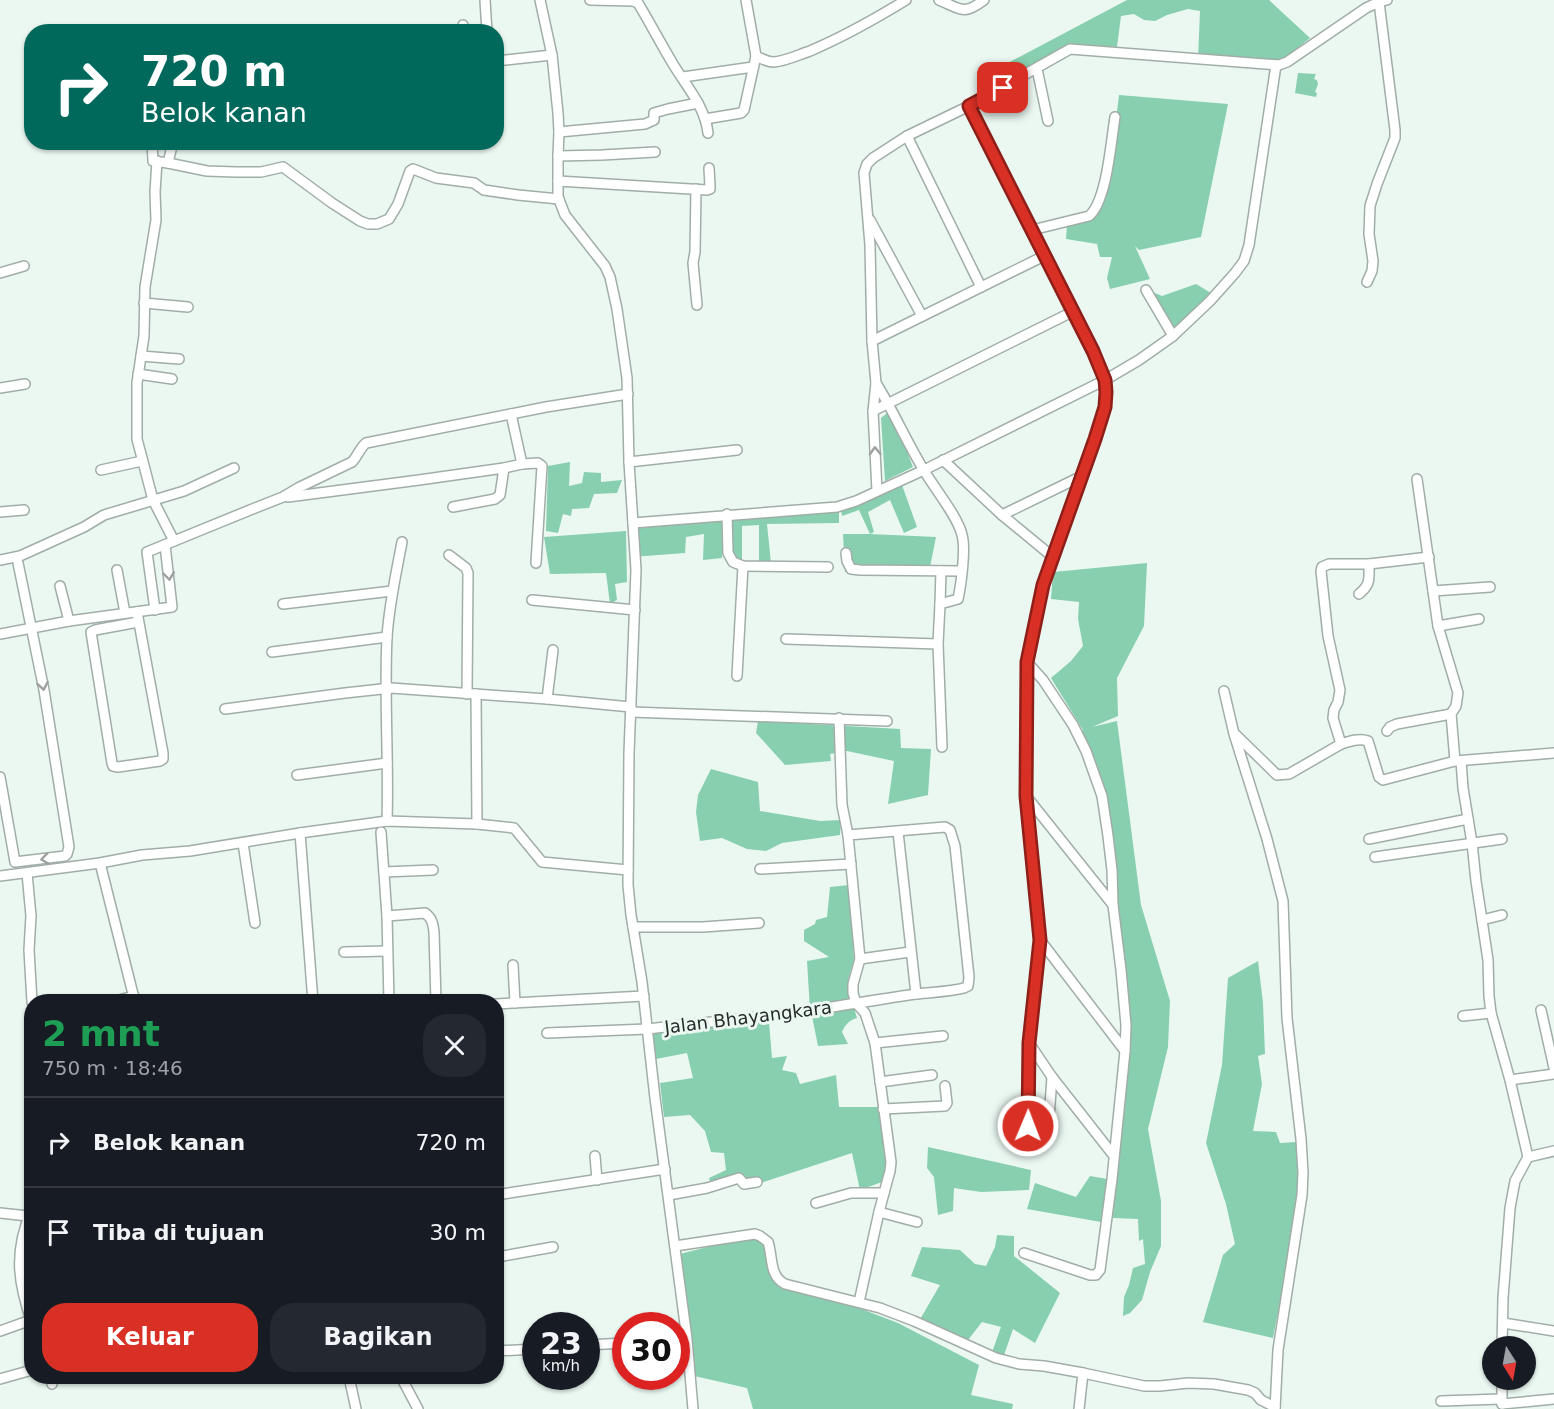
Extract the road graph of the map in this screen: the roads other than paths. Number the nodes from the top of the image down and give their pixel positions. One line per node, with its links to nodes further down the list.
1 (485, 0): 11 (street)
2 (540, 0): 12 (street)
3 (590, 0): 18 (street)
4 (746, 0): 13 (street)
5 (906, 0): 13 (street)
6 (939, 0): 7 (street)
7 (984, 0)
8 (1359, 0): 10 (street)
9 (1383, 1): 10 (street); 42 (street)
10 (1366, 8): 15 (street)
11 (486, 24)
12 (552, 55): 14 (street); 24 (street)
13 (756, 56): 16 (street)
14 (504, 60)
15 (1276, 65): 17 (street); 50 (street)
16 (753, 67): 18 (street); 22 (street)
17 (1036, 69): 20 (street); 23 (street)
18 (683, 77): 19 (street)
19 (698, 103): 22 (street); 24 (street)
20 (969, 106): 26 (street); 38 (street)
21 (1115, 117): 38 (street)
22 (705, 119): 25 (street)
23 (1048, 121)
24 (560, 132): 30 (street)
25 (708, 133)
26 (907, 136): 37 (street); 43 (street)
27 (152, 150): 31 (street)
28 (171, 150): 32 (street)
29 (655, 152): 30 (street)
30 (558, 156): 34 (street)
31 (157, 162): 32 (street); 45 (street)
32 (168, 163): 36 (street)
33 (710, 168): 35 (street)
34 (558, 181): 35 (street); 36 (street)
35 (696, 189): 46 (street)
36 (559, 199): 60 (street)
37 (868, 216): 49 (street); 51 (street)
38 (1032, 230): 39 (street)
39 (1044, 256): 43 (street); 48 (street)
40 (24, 266): 41 (street)
41 (0, 273)
42 (1367, 282)
43 (981, 287): 49 (street)
44 (1146, 290): 50 (street)
45 (144, 303): 47 (street); 52 (street)
46 (697, 304)
47 (188, 307)
48 (1074, 311): 56 (street); 61 (street)
49 (922, 316): 51 (street)
50 (1173, 336): 56 (street)
51 (872, 341): 57 (street)
52 (141, 356): 53 (street); 54 (street)
53 (179, 359)
54 (138, 374): 55 (street); 66 (street)
55 (172, 379)
56 (1105, 380): 65 (street); 73 (street)
57 (876, 383): 61 (street); 62 (street)
58 (25, 384): 59 (street)
59 (0, 388)
60 (628, 394): 63 (street); 67 (street)
61 (889, 404): 62 (street); 72 (street)
62 (873, 411): 75 (street, one-way to 62)
63 (511, 414): 68 (street); 76 (street)
64 (737, 450): 67 (street)
65 (943, 460): 72 (street); 82 (street)
66 (142, 461): 71 (street); 77 (street)
67 (629, 462): 83 (street)
68 (522, 464): 70 (street); 92 (street)
69 (234, 468): 77 (street)
70 (504, 468): 76 (street); 78 (street)
71 (101, 470)
72 (924, 470): 75 (street); 98 (street)
73 (1082, 476): 82 (street); 88 (street)
74 (1417, 479): 89 (street)
75 (877, 491): 81 (street)
76 (283, 497): 85 (street)
77 (153, 500): 85 (street); 90 (street)
78 (453, 507)
79 (24, 510): 80 (street)
80 (0, 512)
81 (727, 514): 83 (street); 94 (street)
82 (1002, 515): 88 (street)
83 (633, 523): 108 (street)
84 (402, 542): 101 (street)
85 (169, 543): 107 (street, one-way to 107); 107 (street)
86 (846, 553): 97 (street)
87 (449, 555): 126 (street)
88 (1053, 557): 122 (street)
89 (1429, 557): 93 (street); 102 (street)
90 (0, 560)
91 (18, 563): 115 (street)
92 (536, 564)
93 (1369, 564): 103 (street); 135 (street)
94 (743, 566): 95 (street); 123 (street)
95 (828, 567)
96 (117, 570): 110 (street)
97 (941, 571): 98 (street); 106 (street)
98 (961, 571): 106 (street)
99 (60, 586): 112 (street)
100 (1490, 587): 102 (street)
101 (392, 591): 105 (street); 117 (street)
102 (1433, 591): 114 (street)
103 (1359, 594)
104 (532, 600): 108 (street)
105 (283, 604)
106 (940, 604): 119 (street)
107 (155, 610): 109 (street)
108 (635, 610): 129 (street)
109 (136, 612): 110 (street); 113 (street)
110 (125, 613): 112 (street)
111 (1479, 618): 114 (street)
112 (69, 621): 115 (street)
113 (138, 622): 113 (street)
114 (1438, 626): 130 (street)
115 (33, 629): 116 (street); 155 (street, one-way to 155)
116 (0, 634)
117 (387, 637): 121 (street); 124 (street)
118 (786, 639): 119 (street)
119 (938, 644): 136 (street)
120 (553, 650): 127 (street)
121 (272, 652)
122 (1027, 662): 142 (street); 164 (street)
123 (737, 676)
124 (386, 688): 126 (street); 128 (street); 139 (street)
125 (1224, 691): 134 (street)
126 (472, 694): 127 (street); 145 (street)
127 (547, 699): 129 (street)
128 (225, 709)
129 (631, 709): 131 (street); 160 (street)
130 (1451, 714): 133 (street); 138 (street)
131 (839, 718): 132 (street); 149 (street)
132 (887, 721)
133 (1387, 730)
134 (1234, 734): 135 (street); 243 (street)
135 (1341, 744): 138 (street)
136 (942, 747)
137 (1554, 753): 138 (street)
138 (1458, 761): 143 (street)
139 (387, 763): 140 (street); 144 (street)
140 (297, 775)
141 (0, 777): 155 (street)
142 (1026, 796): 164 (street); 171 (street)
143 (1468, 819): 150 (street); 153 (street)
144 (387, 821): 145 (street); 148 (street)
145 (477, 824): 160 (street)
146 (381, 832): 161 (street)
147 (898, 832): 149 (street); 174 (street); 182 (street, Jalan Bhayangkara)
148 (300, 833): 152 (street); 179 (street)
149 (848, 835): 157 (street)
150 (1369, 839)
151 (1502, 839): 153 (street)
152 (243, 843): 156 (street); 168 (street)
153 (1472, 843): 154 (street); 167 (street)
154 (1375, 857)
155 (16, 863): 162 (street)
156 (100, 863): 162 (street); 178 (street)
157 (851, 864): 158 (street); 175 (street)
158 (760, 869)
159 (433, 870): 161 (street)
160 (628, 870): 170 (street)
161 (384, 872): 166 (street)
162 (22, 874): 163 (street); 177 (street)
163 (0, 876)
164 (1113, 905): 195 (street)
165 (1502, 915): 167 (street)
166 (387, 916): 172 (street); 181 (street)
167 (1482, 920): 188 (street)
168 (255, 923)
169 (759, 923): 170 (street)
170 (633, 927): 183 (street)
171 (1040, 940): 194 (street); 195 (street)
172 (387, 951): 173 (street); 180 (street)
173 (344, 952)
174 (910, 952): 175 (street); 182 (street)
175 (860, 959): 186 (street)
176 (513, 966): 184 (street)
177 (32, 994)
178 (134, 994)
179 (312, 994)
180 (389, 994)
181 (436, 994)
182 (916, 994): 186 (street, Jalan Bhayangkara)
183 (644, 996): 184 (street); 190 (street)
184 (514, 1003): 185 (street)
185 (504, 1004)
186 (853, 1004): 190 (street, Jalan Bhayangkara); 193 (street)
187 (1541, 1010): 196 (street)
188 (1491, 1013): 189 (street); 200 (street)
189 (1463, 1016)
190 (647, 1029): 191 (street, Jalan Bhayangkara); 208 (street)
191 (547, 1034)
192 (943, 1036): 193 (street)
193 (875, 1043): 201 (street)
194 (1029, 1043): 199 (street); 199 (street)
195 (1125, 1051): 206 (street)
196 (1554, 1068)
197 (1554, 1074): 200 (street)
198 (932, 1075): 201 (street)
199 (1052, 1077): 206 (street)
200 (1510, 1080): 207 (street)
201 (880, 1082): 203 (street)
202 (945, 1086): 203 (street)
203 (883, 1109): 211 (street)
204 (1554, 1151): 207 (street)
205 (595, 1156): 209 (street)
206 (1114, 1156): 222 (street)
207 (1528, 1156): 228 (street)
208 (665, 1169): 209 (street); 213 (street)
209 (597, 1180): 212 (street)
210 (757, 1182): 213 (street)
211 (884, 1193): 214 (street); 216 (street)
212 (504, 1194)
213 (669, 1195): 220 (street)
214 (816, 1203)
215 (24, 1212): 217 (street)
216 (879, 1212): 218 (street); 225 (street)
217 (0, 1213)
218 (917, 1222)
219 (24, 1234): 224 (street)
220 (675, 1246): 225 (street); 226 (street)
221 (553, 1247): 223 (street)
222 (1024, 1253)
223 (504, 1256)
224 (24, 1296)
225 (859, 1302): 235 (street)
226 (684, 1312)
227 (24, 1323): 230 (street)
228 (1503, 1323): 229 (street); 231 (street)
229 (1554, 1330)
230 (0, 1331)
231 (1502, 1336)
232 (522, 1349): 233 (street)
233 (504, 1350)
234 (24, 1372): 237 (street)
235 (1083, 1373): 243 (street); 247 (street)
236 (690, 1374): 246 (street)
237 (0, 1379)
238 (351, 1384): 244 (street)
239 (405, 1384): 245 (street)
240 (1554, 1399): 242 (street)
241 (1441, 1401): 242 (street)
242 (1502, 1404)
243 (1275, 1408)
244 (356, 1409)
245 (418, 1409)
246 (693, 1409)
247 (1079, 1409)

